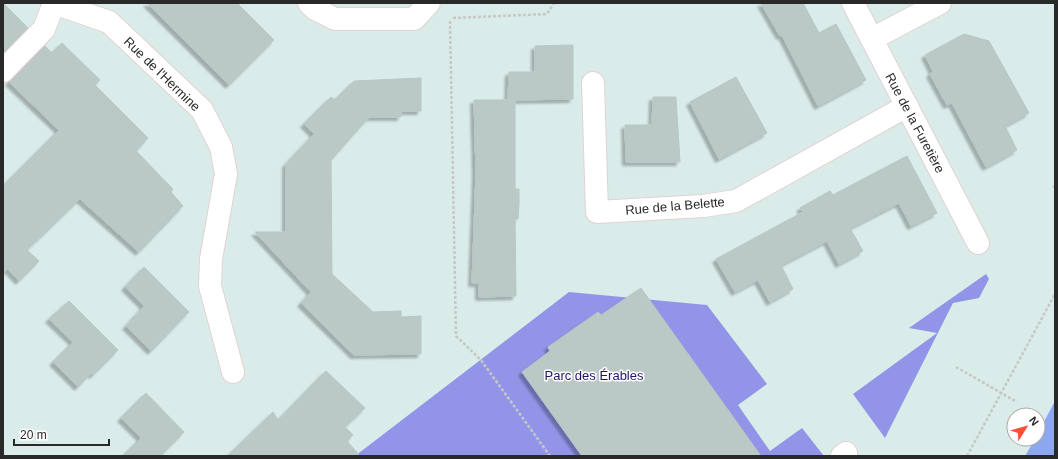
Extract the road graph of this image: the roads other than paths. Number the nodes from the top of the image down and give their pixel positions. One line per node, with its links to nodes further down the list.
1 (54, 3): 7 (street); 11 (street, Rue de l'Hermine)
2 (308, 3): 3 (street)
3 (429, 3)
4 (853, 3): 6 (street, Rue de la Furetière)
5 (940, 3): 6 (street)
6 (872, 39): 9 (street, Rue de la Furetière)
7 (3, 71)
8 (593, 83): 9 (street, Rue de la Belette)
9 (907, 106): 10 (street, Rue de la Furetière)
10 (978, 243)
11 (233, 372)

